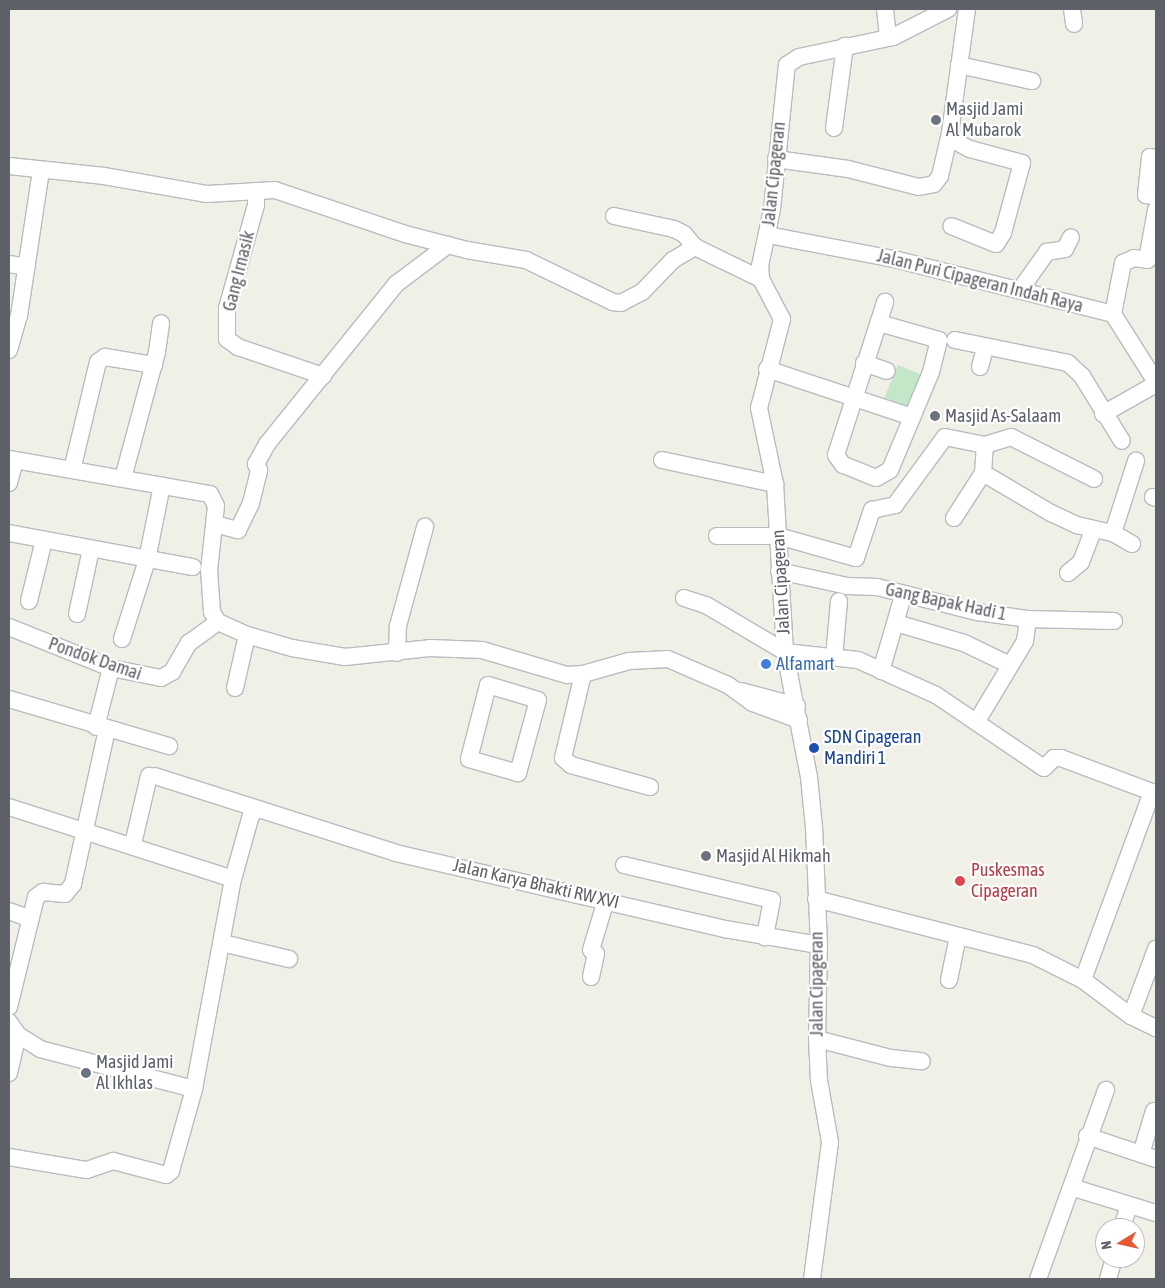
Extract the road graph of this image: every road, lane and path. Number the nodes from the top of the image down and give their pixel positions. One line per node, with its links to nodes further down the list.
1 (885, 9): 4 (street)
2 (948, 9): 4 (street, Jalan Cipageran)
3 (967, 9): 6 (street)
4 (888, 38): 5 (street, Jalan Cipageran)
5 (844, 46): 8 (street); 11 (street, Jalan Cipageran)
6 (959, 65): 7 (street); 9 (street)
7 (1032, 80)
8 (834, 128)
9 (949, 138): 11 (street); 18 (street)
10 (1156, 158): 15 (street)
11 (776, 159): 19 (street, Jalan Cipageran)
12 (9, 166): 13 (street)
13 (41, 171): 14 (street); 24 (street)
14 (256, 191): 21 (street); 39 (street, Gang Irnasik)
15 (1156, 197)
16 (1156, 210): 28 (street)
17 (614, 216): 22 (street)
18 (952, 226)
19 (768, 235): 25 (street, Jalan Cipageran); 26 (street, Jalan Puri Cipageran Indah Raya)
20 (1071, 237): 26 (street)
21 (448, 245): 22 (street); 39 (street)
22 (695, 247): 25 (street)
23 (9, 264): 24 (street)
24 (27, 267): 33 (street)
25 (761, 279): 37 (street, Jalan Cipageran)
26 (1020, 290): 28 (street, Jalan Puri Cipageran Indah Raya)
27 (885, 302): 30 (street)
28 (1113, 314): 40 (street)
29 (161, 323): 35 (street)
30 (879, 323): 31 (street); 34 (street)
31 (947, 340): 32 (street); 43 (street)
32 (985, 348): 36 (street); 42 (street)
33 (9, 350)
34 (864, 363): 38 (street); 41 (street)
35 (154, 365): 49 (street); 51 (street)
36 (980, 367)
37 (767, 369): 41 (street); 54 (street, Jalan Cipageran)
38 (887, 371)
39 (323, 376): 57 (street)
40 (1156, 383): 42 (street)
41 (851, 397): 43 (street); 43 (street)
42 (1103, 414): 44 (street)
43 (912, 417)
44 (1122, 441)
45 (984, 445): 50 (street); 52 (street); 63 (street)
46 (12, 460): 49 (street); 53 (street)
47 (662, 460): 54 (street)
48 (1136, 461): 61 (street)
49 (72, 470): 51 (street)
50 (983, 473): 56 (street); 59 (street)
51 (123, 478): 55 (street)
52 (1094, 480)
53 (9, 483)
54 (775, 484): 63 (street, Jalan Cipageran)
55 (162, 485): 57 (street); 67 (street)
56 (954, 518)
57 (215, 524): 77 (street)
58 (425, 527): 84 (street)
59 (1093, 530): 61 (street); 70 (street)
60 (9, 533): 64 (street)
61 (1113, 533): 65 (street)
62 (717, 536): 63 (street)
63 (778, 536): 69 (street, Jalan Cipageran)
64 (44, 540): 66 (street); 73 (street)
65 (1132, 544)
66 (91, 549): 67 (street); 75 (street)
67 (147, 560): 68 (street); 82 (street)
68 (193, 567)
69 (779, 571): 79 (street, Gang Bapak Hadi 1); 83 (street, Jalan Cipageran)
70 (1068, 573)
71 (684, 598): 83 (street)
72 (902, 599): 78 (street)
73 (29, 601)
74 (840, 601): 85 (street)
75 (77, 614)
76 (1114, 621): 79 (street, Gang Bapak Hadi 1)
77 (218, 622): 81 (street); 88 (street, Pondok Damai)
78 (896, 624): 86 (street); 89 (street)
79 (1027, 627): 86 (street)
80 (9, 628): 88 (street, Pondok Damai)
81 (247, 634): 84 (street); 91 (street)
82 (122, 639)
83 (785, 652): 85 (street); 94 (street, Jalan Cipageran)
84 (397, 653): 87 (street)
85 (834, 657): 89 (street)
86 (1010, 665): 95 (street)
87 (530, 666): 90 (street); 92 (street)
88 (111, 668): 96 (street)
89 (881, 671): 95 (street)
90 (583, 674): 94 (street); 98 (street)
91 (235, 688)
92 (519, 691): 92 (street)
93 (9, 699): 96 (street)
94 (798, 713): 105 (street, Jalan Cipageran)
95 (977, 721): 117 (street)
96 (101, 728): 97 (street); 101 (street)
97 (169, 746)
98 (650, 787)
99 (9, 806): 101 (street)
100 (256, 810): 102 (street, Jalan Karya Bhakti RW XVI); 104 (street); 106 (street, Jalan Karya Bhakti RW XVI)
101 (83, 828): 102 (street); 108 (street)
102 (133, 844): 104 (street)
103 (624, 865): 110 (street)
104 (233, 879): 111 (street)
105 (816, 899): 109 (street); 112 (street, Jalan Cipageran)
106 (606, 900): 110 (street, Jalan Karya Bhakti RW XVI); 115 (street)
107 (9, 911): 108 (street)
108 (31, 918): 118 (street)
109 (958, 936): 116 (street); 117 (street)
110 (764, 937): 112 (street, Jalan Karya Bhakti RW XVI)
111 (222, 942): 114 (street); 126 (street)
112 (819, 946): 123 (street, Jalan Cipageran)
113 (1156, 949): 119 (street)
114 (289, 959)
115 (591, 977)
116 (949, 980)
117 (1083, 980): 119 (street)
118 (9, 1007)
119 (1132, 1016): 121 (street)
120 (9, 1022): 122 (street)
121 (1156, 1028)
122 (18, 1036): 125 (street); 126 (street)
123 (817, 1039): 124 (street); 137 (street, Jalan Cipageran)
124 (922, 1061)
125 (9, 1073)
126 (194, 1089): 131 (street)
127 (1106, 1090): 129 (street)
128 (1154, 1111): 130 (street)
129 (1087, 1136): 130 (street); 132 (street)
130 (1149, 1156)
131 (9, 1157)
132 (1074, 1188): 133 (street); 136 (street)
133 (1129, 1205): 134 (street); 135 (street)
134 (1156, 1213)
135 (1125, 1218)
136 (1041, 1278)
137 (812, 1279)

